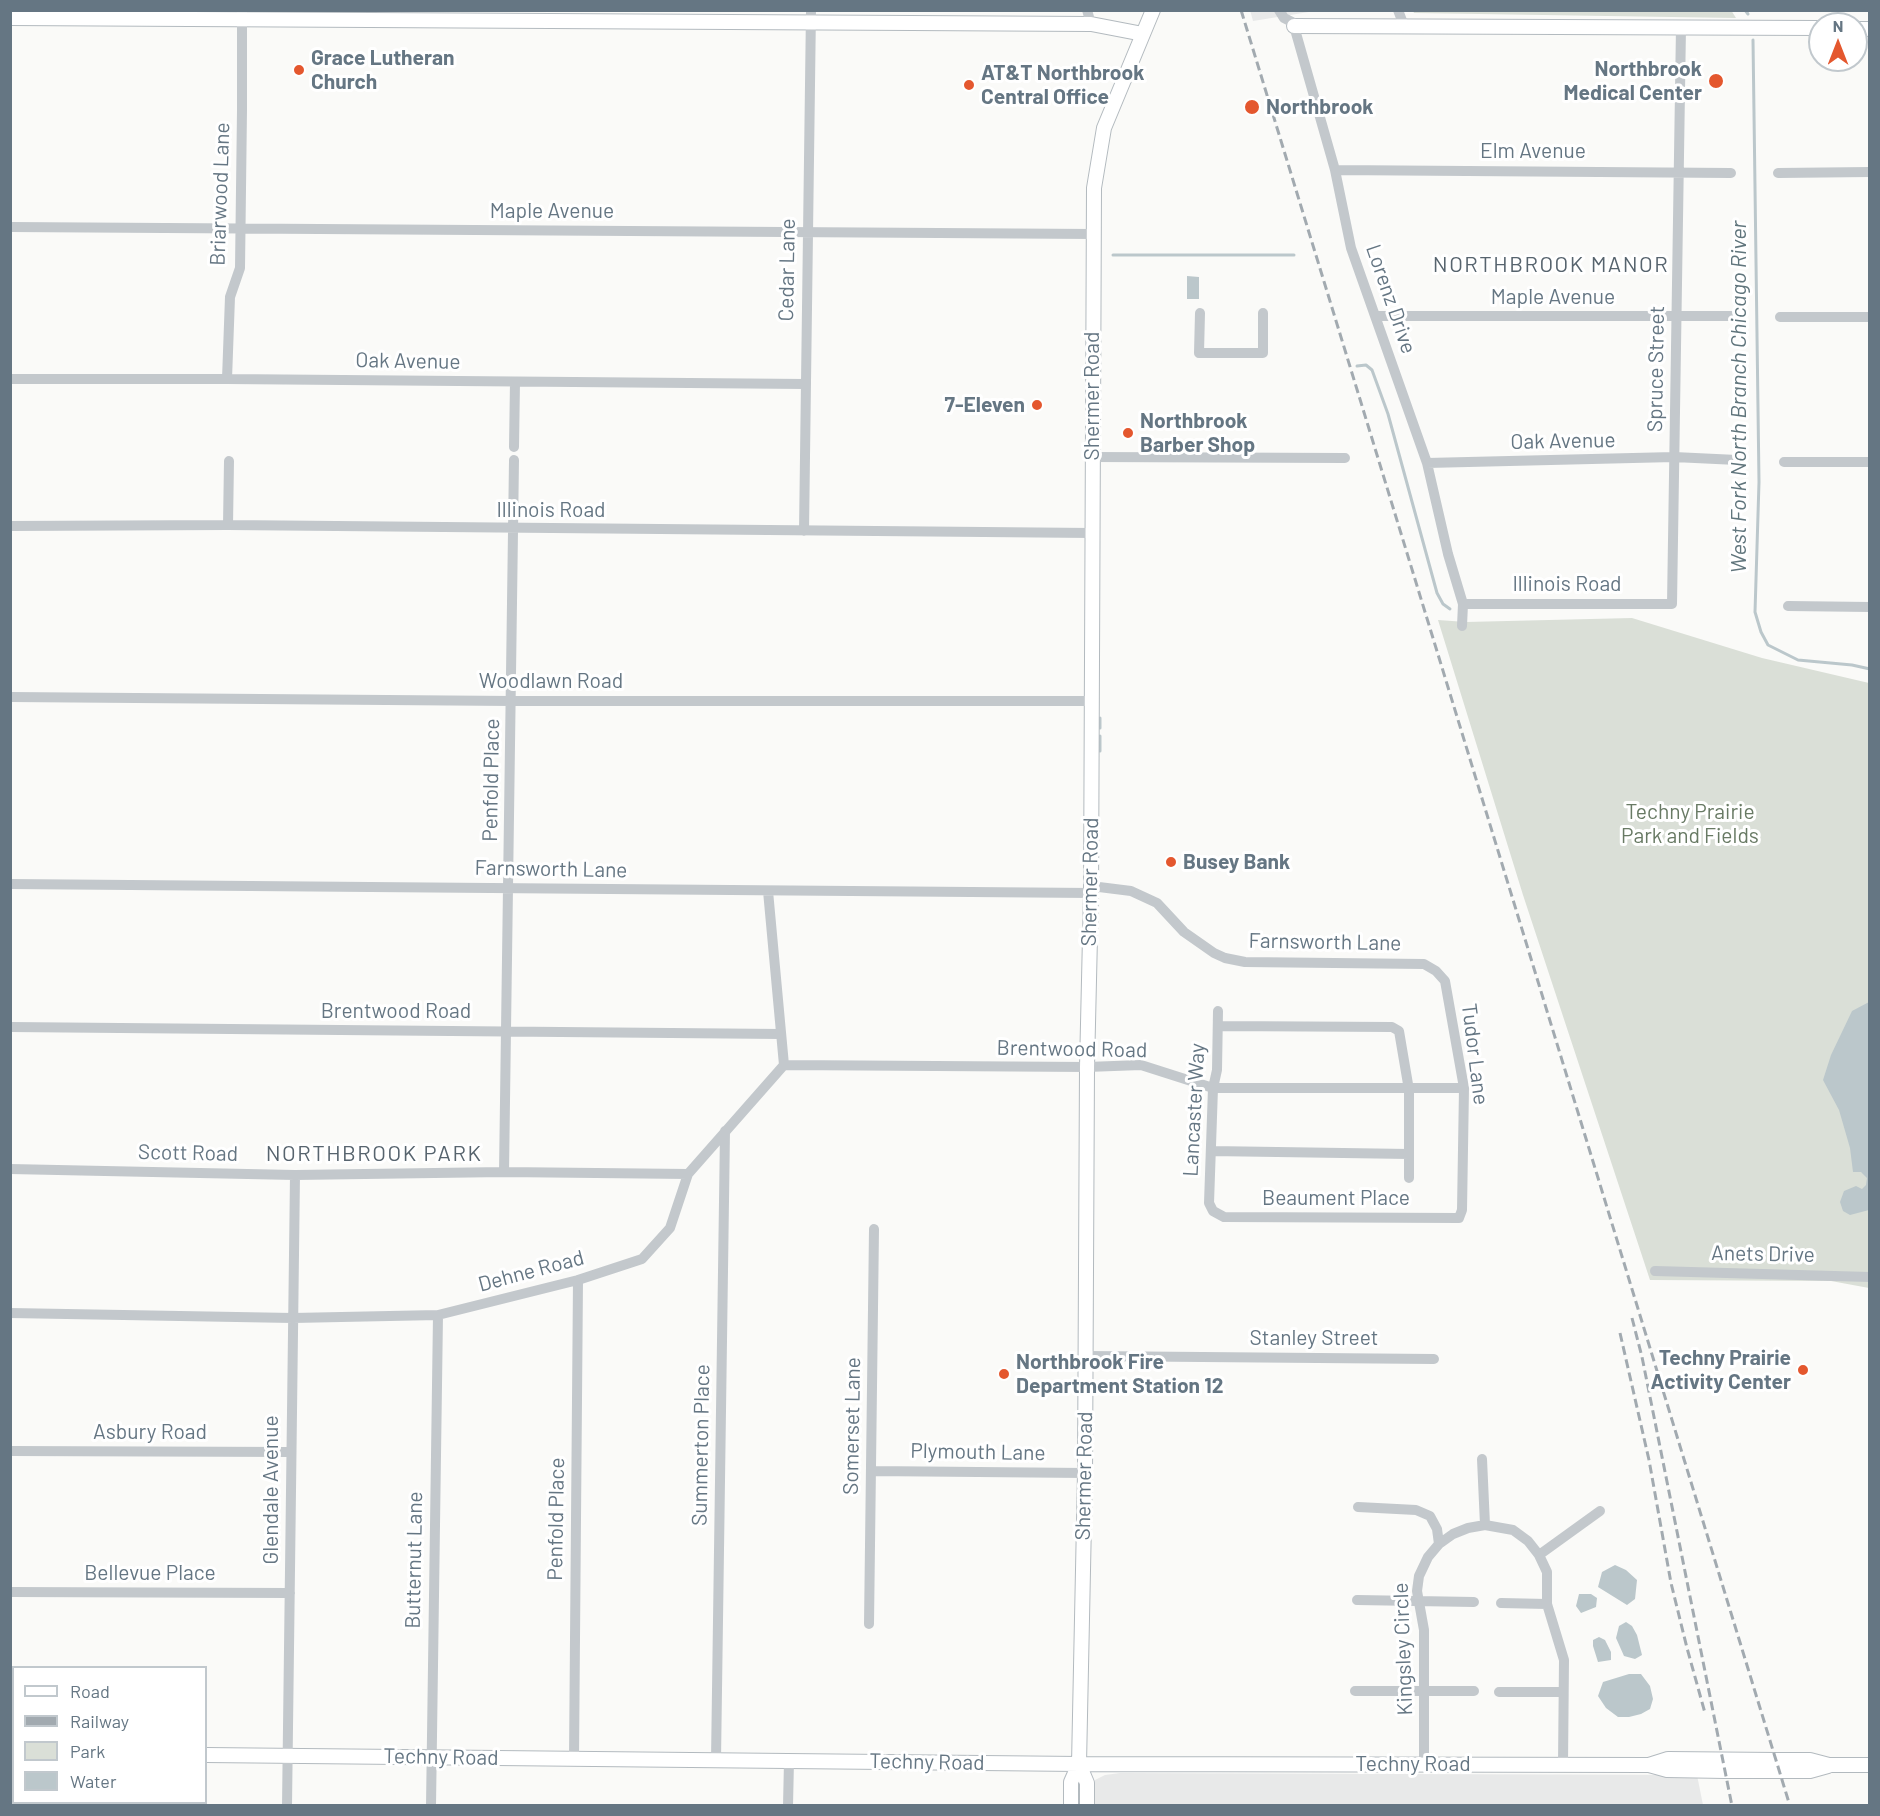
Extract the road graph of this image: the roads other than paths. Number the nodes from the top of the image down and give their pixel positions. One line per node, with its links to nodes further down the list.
1 (1153, 10): 13 (main road, Shermer Road)
2 (1279, 10): 9 (street, Lorenz Drive)
3 (1398, 10): 10 (street)
4 (242, 15): 5 (main road); 8 (main road); 20 (street, Briarwood Lane)
5 (528, 16): 6 (main road)
6 (811, 17): 7 (main road); 21 (street, Cedar Lane)
7 (1089, 17): 13 (main road)
8 (10, 18)
9 (1294, 26): 10 (main road); 14 (street, Lorenz Drive)
10 (1404, 26): 11 (main road)
11 (1681, 27): 12 (main road); 15 (street, Spruce Street)
12 (1808, 28)
13 (1143, 33): 22 (main road, Shermer Road)
14 (1335, 170): 15 (street, Elm Avenue); 25 (street, Lorenz Drive)
15 (1679, 171): 17 (street, Elm Avenue); 26 (street, Spruce Street)
16 (1869, 172): 18 (street)
17 (1731, 173)
18 (1779, 173)
19 (10, 227): 20 (street, Maple Avenue)
20 (241, 228): 21 (street, Maple Avenue); 31 (street, Briarwood Lane)
21 (807, 232): 22 (street, Maple Avenue); 33 (street, Cedar Lane)
22 (1094, 234): 35 (main road, Shermer Road)
23 (1200, 313): 24 (street)
24 (1263, 314)
25 (1376, 316): 26 (street, Maple Avenue); 43 (street, Lorenz Drive)
26 (1676, 316): 27 (street, Maple Avenue); 36 (street, Spruce Street)
27 (1731, 316)
28 (1780, 317): 29 (street)
29 (1869, 317)
30 (10, 379): 31 (street, Oak Avenue)
31 (227, 379): 32 (street, Oak Avenue)
32 (515, 382): 33 (street, Oak Avenue); 34 (street)
33 (805, 384): 47 (street, Cedar Lane)
34 (514, 447)
35 (1092, 457): 37 (street); 48 (main road, Shermer Road)
36 (1674, 457): 39 (street, Oak Avenue); 43 (street, Oak Avenue); 50 (street, Spruce Street)
37 (1345, 458)
38 (514, 460): 46 (street, Penfold Place)
39 (1737, 460)
40 (229, 461): 44 (street)
41 (1784, 462): 42 (street)
42 (1869, 462)
43 (1427, 463): 49 (street, Lorenz Drive)
44 (228, 525): 45 (street, Illinois Road); 46 (street, Illinois Road)
45 (10, 526)
46 (513, 529): 47 (street, Illinois Road); 55 (street, Penfold Place)
47 (804, 531): 48 (street, Illinois Road)
48 (1092, 533): 56 (main road, Shermer Road)
49 (1463, 604): 50 (street, Illinois Road); 53 (street)
50 (1672, 604)
51 (1788, 606): 52 (street)
52 (1869, 607)
53 (1462, 626)
54 (10, 697): 55 (street, Woodlawn Road)
55 (512, 700): 56 (street, Woodlawn Road); 58 (street, Penfold Place)
56 (1092, 701): 59 (main road, Shermer Road)
57 (10, 884): 58 (street, Farnsworth Lane)
58 (509, 888): 60 (street, Farnsworth Lane); 65 (street, Penfold Place)
59 (1091, 889): 60 (street, Farnsworth Lane); 61 (street, Farnsworth Lane); 68 (main road, Shermer Road)
60 (768, 891): 66 (street)
61 (1436, 971): 70 (street, Tudor Lane)
62 (1218, 1011): 63 (street, Lancaster Way)
63 (1218, 1026): 69 (street, Lancaster Way); 71 (street)
64 (10, 1027): 65 (street, Brentwood Road)
65 (507, 1031): 66 (street, Brentwood Road); 76 (street, Penfold Place)
66 (781, 1034): 67 (street)
67 (784, 1065): 68 (street, Brentwood Road); 72 (street, Dehne Road)
68 (1087, 1067): 69 (street, Brentwood Road); 89 (main road, Shermer Road)
69 (1213, 1088): 71 (street, Brentwood Road); 73 (street, Lancaster Way)
70 (1464, 1088): 71 (street, Brentwood Road); 81 (street, Tudor Lane)
71 (1409, 1090): 74 (street)
72 (726, 1131): 77 (street, Dehne Road); 118 (street, Summerton Place)
73 (1211, 1151): 74 (street); 80 (street, Lancaster Way)
74 (1409, 1154): 79 (street)
75 (10, 1169): 78 (street, Scott Road)
76 (504, 1172): 77 (street, Scott Road); 78 (street, Scott Road)
77 (688, 1174): 85 (street, Dehne Road)
78 (294, 1175): 88 (street, Glendale Avenue)
79 (1409, 1178)
80 (1213, 1211): 81 (street, Beaument Place)
81 (1460, 1218)
82 (874, 1229): 94 (street, Somerset Lane)
83 (1655, 1271): 84 (street, Anets Drive)
84 (1869, 1277)
85 (578, 1280): 87 (street, Dehne Road); 117 (street, Penfold Place)
86 (10, 1313): 88 (street, Dehne Road)
87 (438, 1315): 88 (street, Dehne Road); 116 (street, Butternut Lane)
88 (293, 1318): 92 (street, Glendale Avenue)
89 (1086, 1356): 90 (street, Stanley Street); 95 (main road, Shermer Road)
90 (1434, 1359)
91 (10, 1451): 92 (street, Asbury Road)
92 (290, 1452): 102 (street, Glendale Avenue)
93 (1482, 1459): 98 (street)
94 (871, 1471): 95 (street, Plymouth Lane); 108 (street, Somerset Lane)
95 (1085, 1473): 120 (main road, Shermer Road)
96 (1358, 1508): 99 (street)
97 (1600, 1511): 100 (street)
98 (1485, 1525): 99 (street, Kingsley Circle); 100 (street, Kingsley Circle)
99 (1439, 1544): 104 (street, Kingsley Circle)
100 (1539, 1555): 107 (street, Kingsley Circle)
101 (10, 1592): 102 (street, Bellevue Place)
102 (290, 1593): 115 (street, Glendale Avenue)
103 (1357, 1600): 104 (street)
104 (1419, 1601): 105 (street); 110 (street, Kingsley Circle)
105 (1474, 1602)
106 (1501, 1603): 107 (street)
107 (1548, 1604): 113 (street, Kingsley Circle)
108 (869, 1624)
109 (1355, 1691): 110 (street)
110 (1425, 1691): 111 (street); 121 (street, Kingsley Circle)
111 (1474, 1691)
112 (1499, 1692): 113 (street)
113 (1562, 1692): 122 (street, Kingsley Circle)
114 (207, 1755): 115 (main road, Techny Road)
115 (288, 1756): 116 (main road, Techny Road); 124 (street, Glendale Avenue)
116 (430, 1757): 117 (main road, Techny Road); 125 (street, Butternut Lane)
117 (574, 1758): 118 (main road, Techny Road)
118 (716, 1760): 119 (main road, Techny Road)
119 (789, 1761): 120 (main road, Techny Road); 126 (street)
120 (1079, 1764): 121 (main road, Techny Road); 127 (main road, Shermer Road); 128 (main road, Shermer Road)
121 (1424, 1764): 122 (main road, Techny Road)
122 (1563, 1764): 123 (main road, Techny Road)
123 (1869, 1766)
124 (287, 1806)
125 (431, 1806)
126 (788, 1806)
127 (1071, 1806)
128 (1087, 1806)

